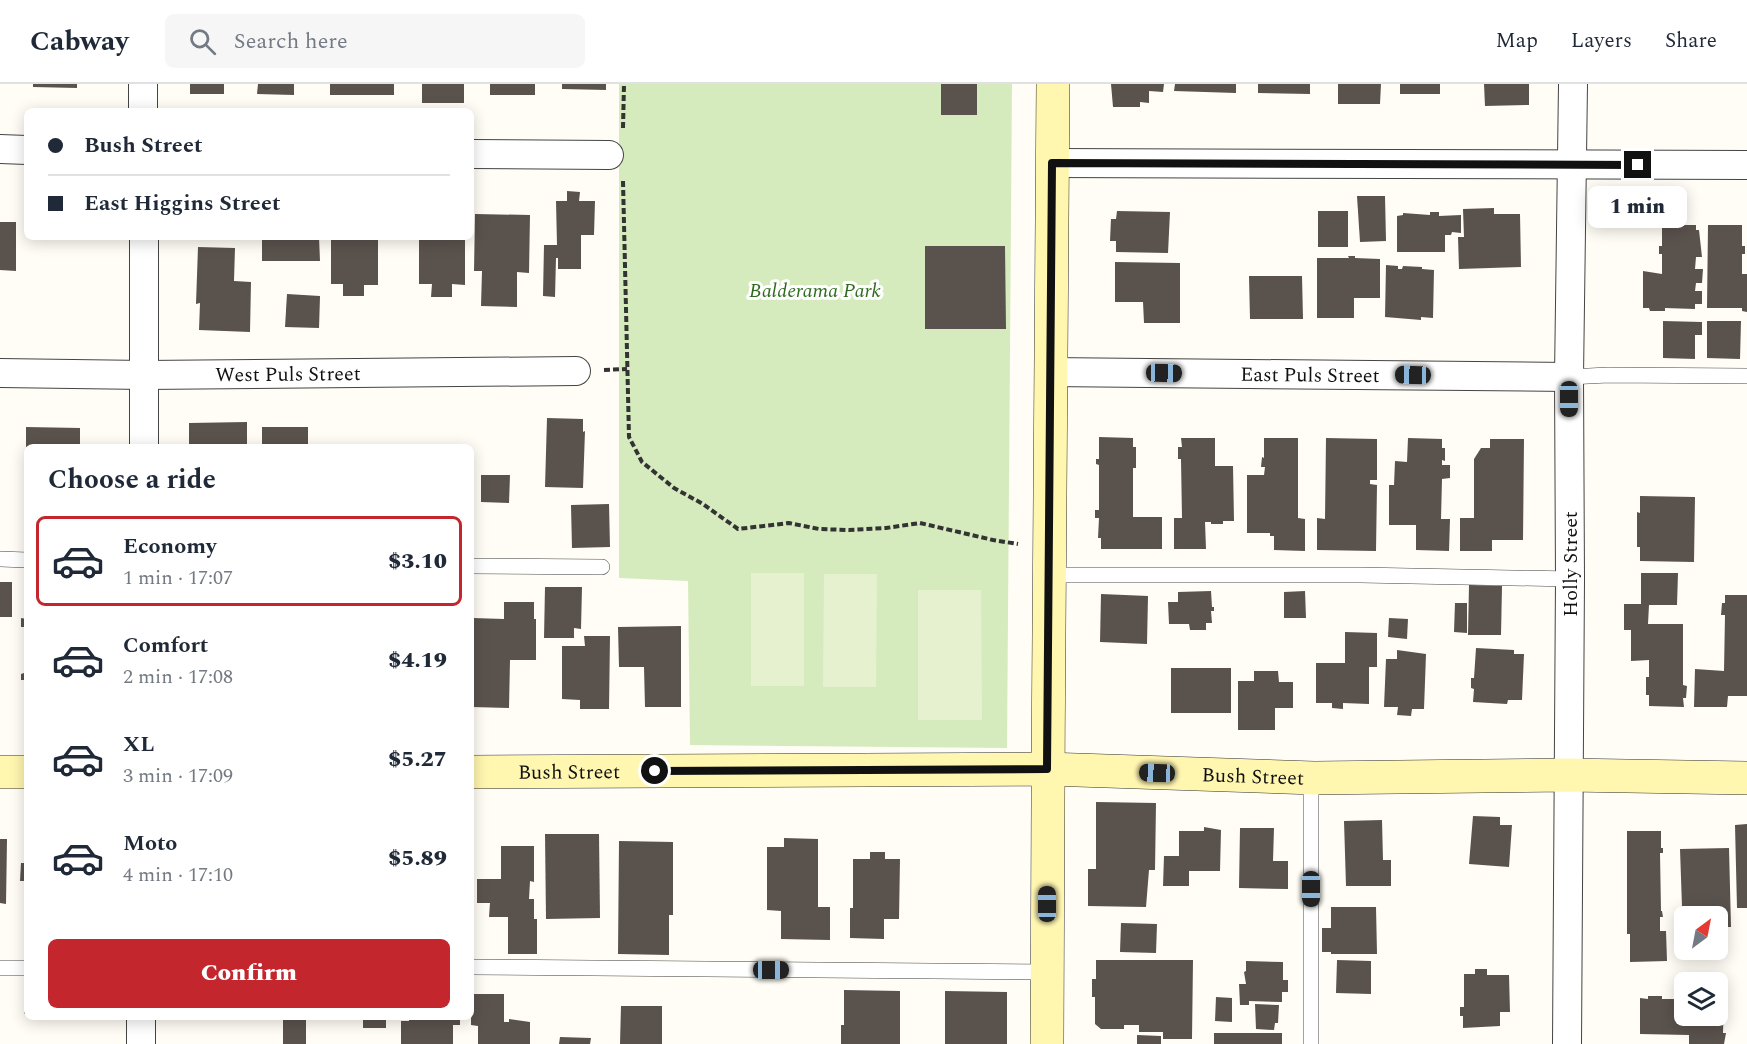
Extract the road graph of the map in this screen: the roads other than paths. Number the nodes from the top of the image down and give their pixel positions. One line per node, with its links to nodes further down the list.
1 (142, 84): 4 (street)
2 (1053, 84): 9 (main road)
3 (1573, 84): 11 (street, Holly Street)
4 (143, 108)
5 (616, 145): 8 (street)
6 (0, 149): 7 (street)
7 (24, 150)
8 (474, 154)
9 (1052, 163): 11 (street); 14 (main road)
10 (1747, 165): 11 (street)
11 (1573, 166): 18 (street, Holly Street)
12 (144, 240): 16 (street)
13 (576, 371): 16 (street, West Puls Street)
14 (1049, 372): 18 (street, East Puls Street); 22 (main road)
15 (0, 373): 16 (street, West Puls Street)
16 (145, 375): 19 (street)
17 (1747, 376): 18 (lane)
18 (1569, 377): 25 (street, Holly Street)
19 (144, 444)
20 (0, 559): 21 (lane)
21 (24, 560)
22 (1050, 561): 25 (lane); 26 (main road)
23 (474, 566): 24 (lane)
24 (602, 567)
25 (1570, 579): 30 (street, Holly Street)
26 (1047, 769): 29 (main road, Bush Street); 31 (main road, Bush Street); 36 (main road)
27 (0, 772): 28 (main road)
28 (24, 772)
29 (474, 772)
30 (1568, 775): 31 (main road, Bush Street); 32 (main road, Bush Street); 41 (street, Holly Street)
31 (1311, 778): 40 (lane)
32 (1747, 778)
33 (474, 967): 36 (lane)
34 (0, 968): 35 (lane)
35 (24, 968)
36 (1047, 972): 39 (main road)
37 (141, 1020): 38 (street)
38 (141, 1044)
39 (1047, 1044)
40 (1311, 1044)
41 (1567, 1044)

